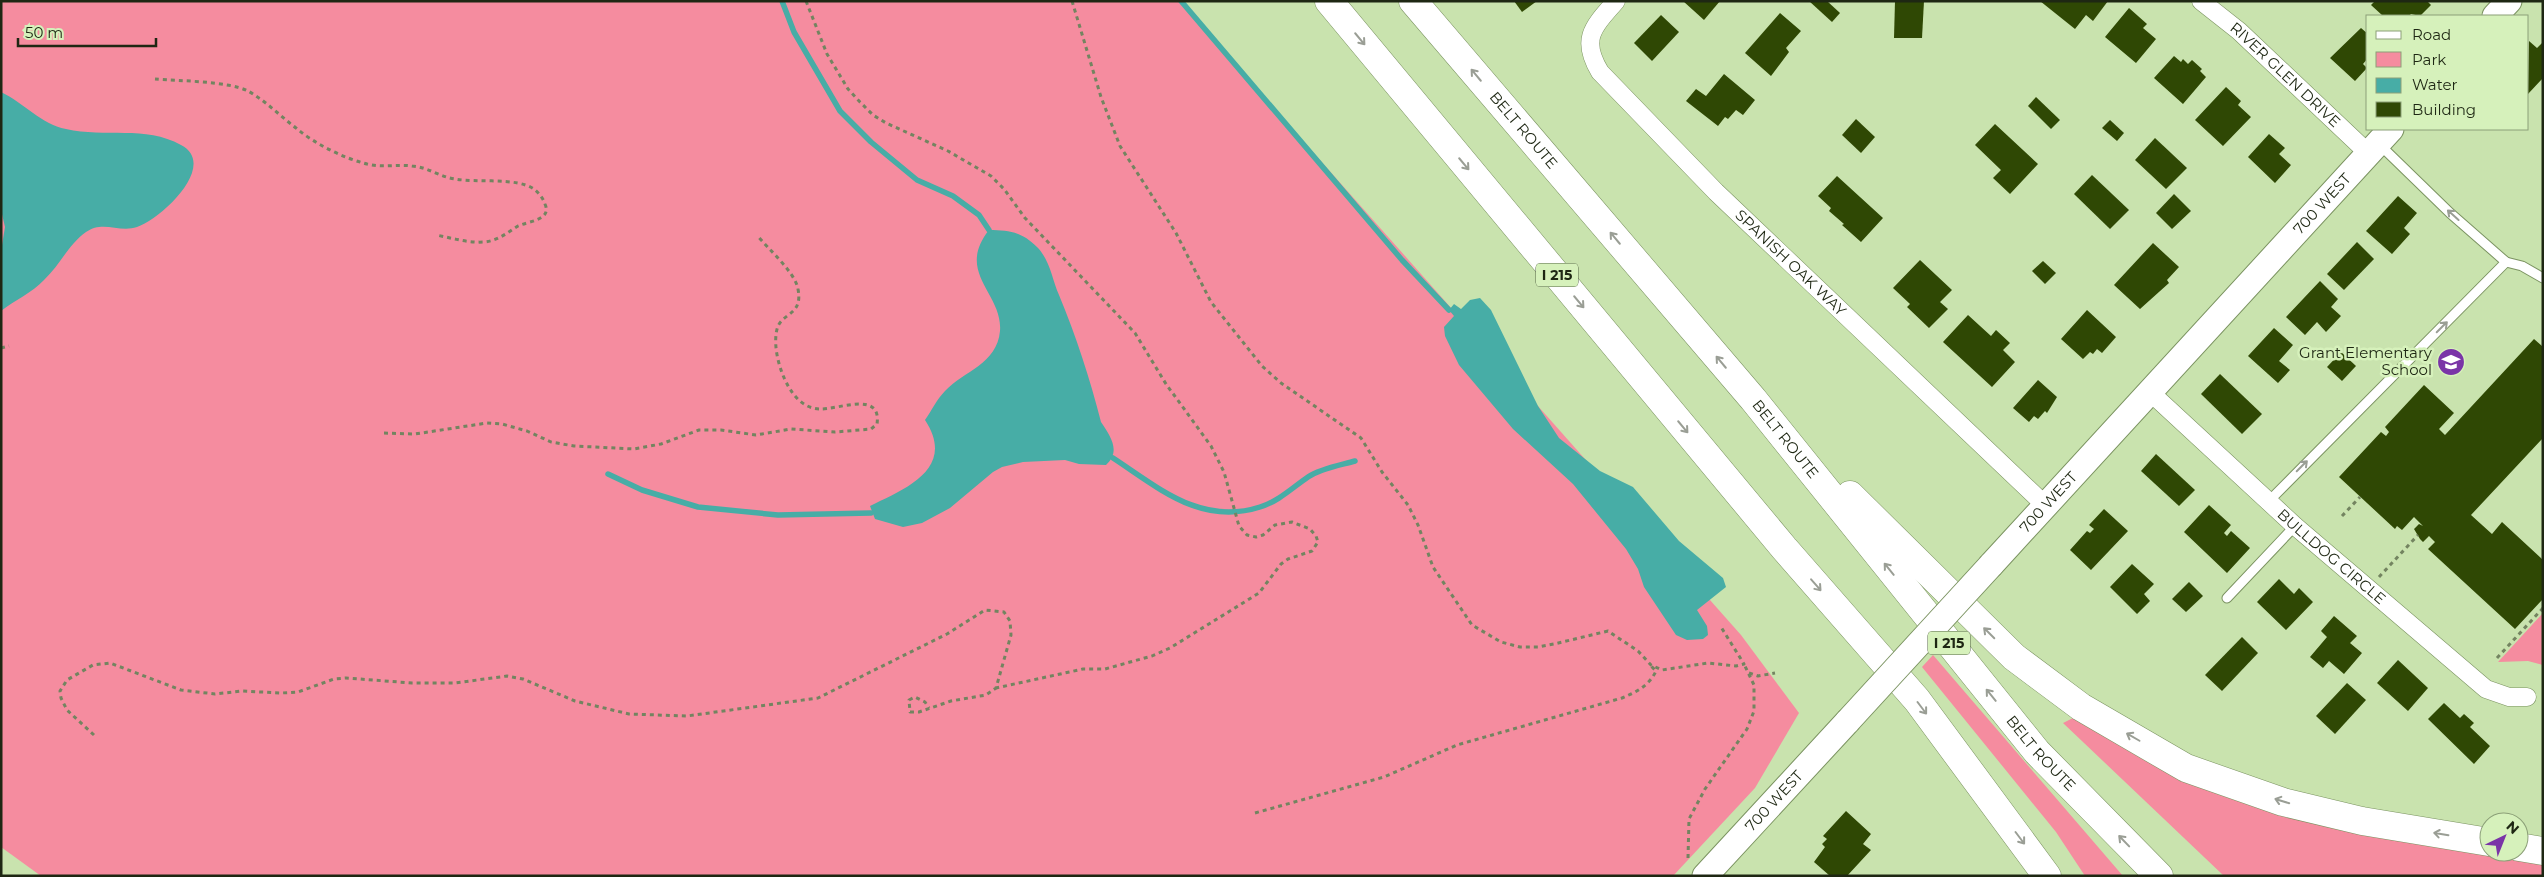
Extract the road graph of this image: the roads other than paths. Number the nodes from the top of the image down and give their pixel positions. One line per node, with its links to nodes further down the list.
1 (1329, 1): 20 (highway, I 215, one-way to 20)
2 (1413, 1): 11 (highway, BELT ROUTE / I 215, one-way to 2)
3 (1616, 1): 13 (street, SPANISH OAK WAY)
4 (2201, 1): 7 (street, RIVER GLEN DRIVE)
5 (2509, 1): 6 (main road)
6 (2496, 15)
7 (2379, 142): 8 (lane, one-way to 7); 10 (main road, 700 WEST)
8 (2506, 262): 9 (lane); 12 (lane, one-way to 8)
9 (2543, 278)
10 (2150, 392): 12 (street, BULLDOG CIRCLE); 13 (main road, 700 WEST)
11 (1753, 399): 17 (highway, one-way to 11); 22 (highway, BELT ROUTE / I 215, one-way to 11)
12 (2268, 502): 14 (street, BULLDOG CIRCLE)
13 (2046, 506): 21 (main road, 700 WEST, bridge)
14 (2295, 526): 15 (lane); 16 (street, BULLDOG CIRCLE)
15 (2227, 598)
16 (2528, 697)
17 (2479, 840)
18 (2529, 849): 19 (highway)
19 (2543, 851)
20 (2045, 873)
21 (1704, 876)
22 (2158, 876)

